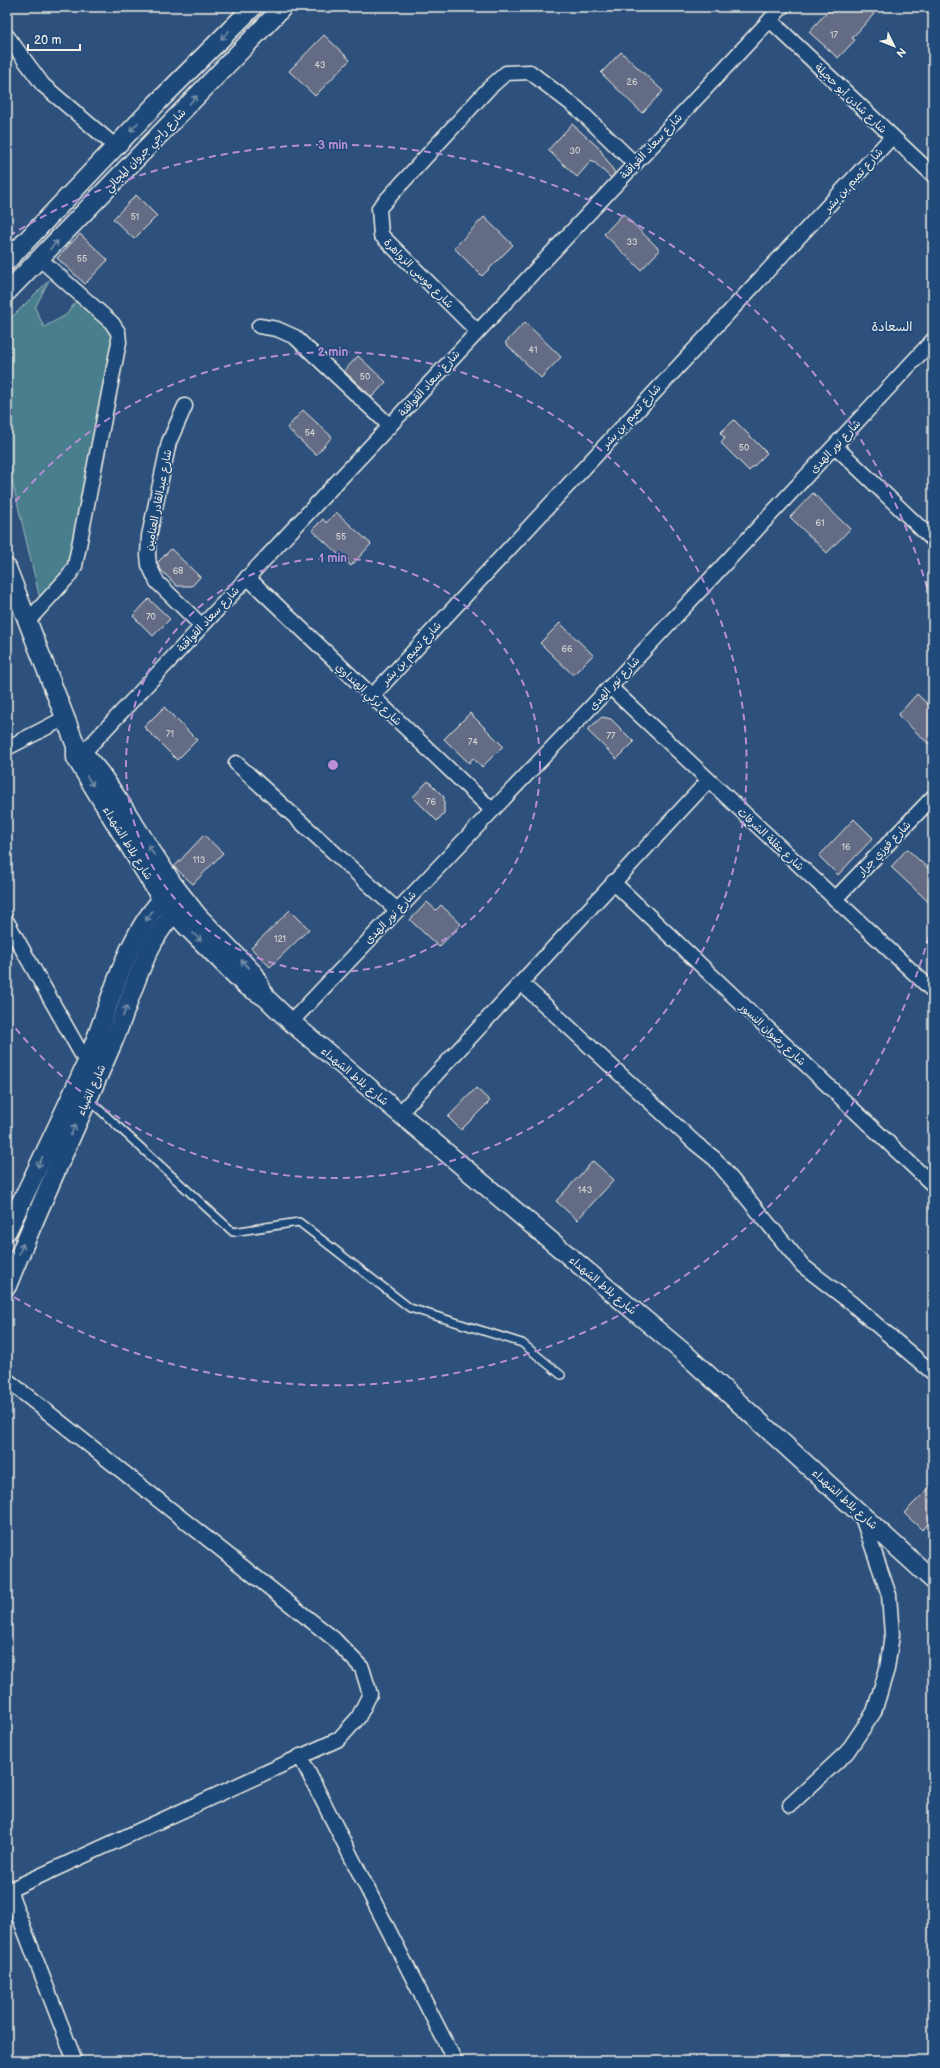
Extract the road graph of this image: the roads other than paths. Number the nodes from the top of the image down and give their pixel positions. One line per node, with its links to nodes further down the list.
1 (253, 7): 6 (street, one-way to 6)
2 (283, 7): 7 (street, شارع راجي جروان المجالي, one-way to 2)
3 (782, 7): 4 (street, شارع سعاد القواقنة)
4 (770, 20): 8 (street, شارع شادن أبو حجيلة); 10 (street, شارع سعاد القواقنة)
5 (7, 36): 9 (street)
6 (157, 102): 7 (street); 9 (street, one-way to 9)
7 (174, 120): 12 (street, شارع راجي جروان المجالي, one-way to 7)
8 (892, 137): 11 (street, شارع شادن أبو حجيلة); 27 (street, شارع تميم بن بشر)
9 (115, 146): 13 (street)
10 (634, 163): 16 (street, شارع سعاد القواقنة); 16 (street, شارع موسى الزواهرة)
11 (933, 176)
12 (40, 260): 14 (street, شارع راجي جروان المجالي); 24 (street)
13 (7, 261)
14 (7, 292)
15 (259, 326): 19 (street)
16 (477, 331): 19 (street, شارع سعاد القواقنة)
17 (933, 340): 20 (street, شارع نور الهدى)
18 (185, 406): 25 (street, شارع عبدالقادر العنامين)
19 (390, 426): 23 (street, شارع سعاد القواقنة)
20 (835, 446): 21 (street); 26 (street, شارع نور الهدى)
21 (933, 540)
22 (7, 568): 24 (street, شارع بلاط الشهداء)
23 (247, 578): 25 (street, شارع سعاد القواقنة); 27 (street, شارع تركي الهنداوي)
24 (27, 622): 28 (street, شارع بلاط الشهداء)
25 (201, 625): 30 (street, شارع سعاد القواقنة)
26 (610, 687): 32 (street, شارع عقلة الشرفات); 34 (street, شارع نور الهدى)
27 (372, 696): 34 (street, شارع تركي الهنداوي)
28 (65, 718): 29 (street); 30 (street, شارع بلاط الشهداء)
29 (7, 748)
30 (79, 752): 36 (street, شارع بلاط الشهداء)
31 (236, 763): 39 (street)
32 (708, 781): 35 (street); 37 (street, شارع عقلة الشرفات)
33 (933, 797): 37 (street, شارع فوزي جرار)
34 (492, 810): 39 (street, شارع نور الهدى)
35 (613, 882): 41 (street); 47 (street, شارع رضوان النسور)
36 (168, 893): 38 (street, شارع بلاط الشهداء); 44 (street, شارع الضياء, one-way to 44)
37 (835, 899): 42 (street, شارع عقلة الشرفات)
38 (180, 907): 43 (street, شارع بلاط الشهداء); 45 (street, شارع الضياء, one-way to 38)
39 (397, 910): 43 (street, شارع نور الهدى)
40 (7, 922): 44 (street)
41 (521, 983): 46 (street); 51 (street)
42 (933, 991)
43 (291, 1022): 46 (street, شارع بلاط الشهداء)
44 (86, 1062): 48 (street, شارع الضياء, one-way to 48)
45 (87, 1098): 50 (street, شارع الضياء, one-way to 45); 52 (lane)
46 (400, 1113): 54 (street, شارع بلاط الشهداء)
47 (933, 1185)
48 (12, 1209): 49 (street, شارع الضياء)
49 (7, 1231)
50 (7, 1286)
51 (933, 1373)
52 (561, 1375)
53 (7, 1380): 56 (street)
54 (860, 1512): 55 (street, شارع بلاط الشهداء); 57 (street)
55 (933, 1580)
56 (300, 1756): 58 (street); 60 (street)
57 (790, 1805)
58 (8, 1890): 59 (street)
59 (75, 2061)
60 (455, 2061)

